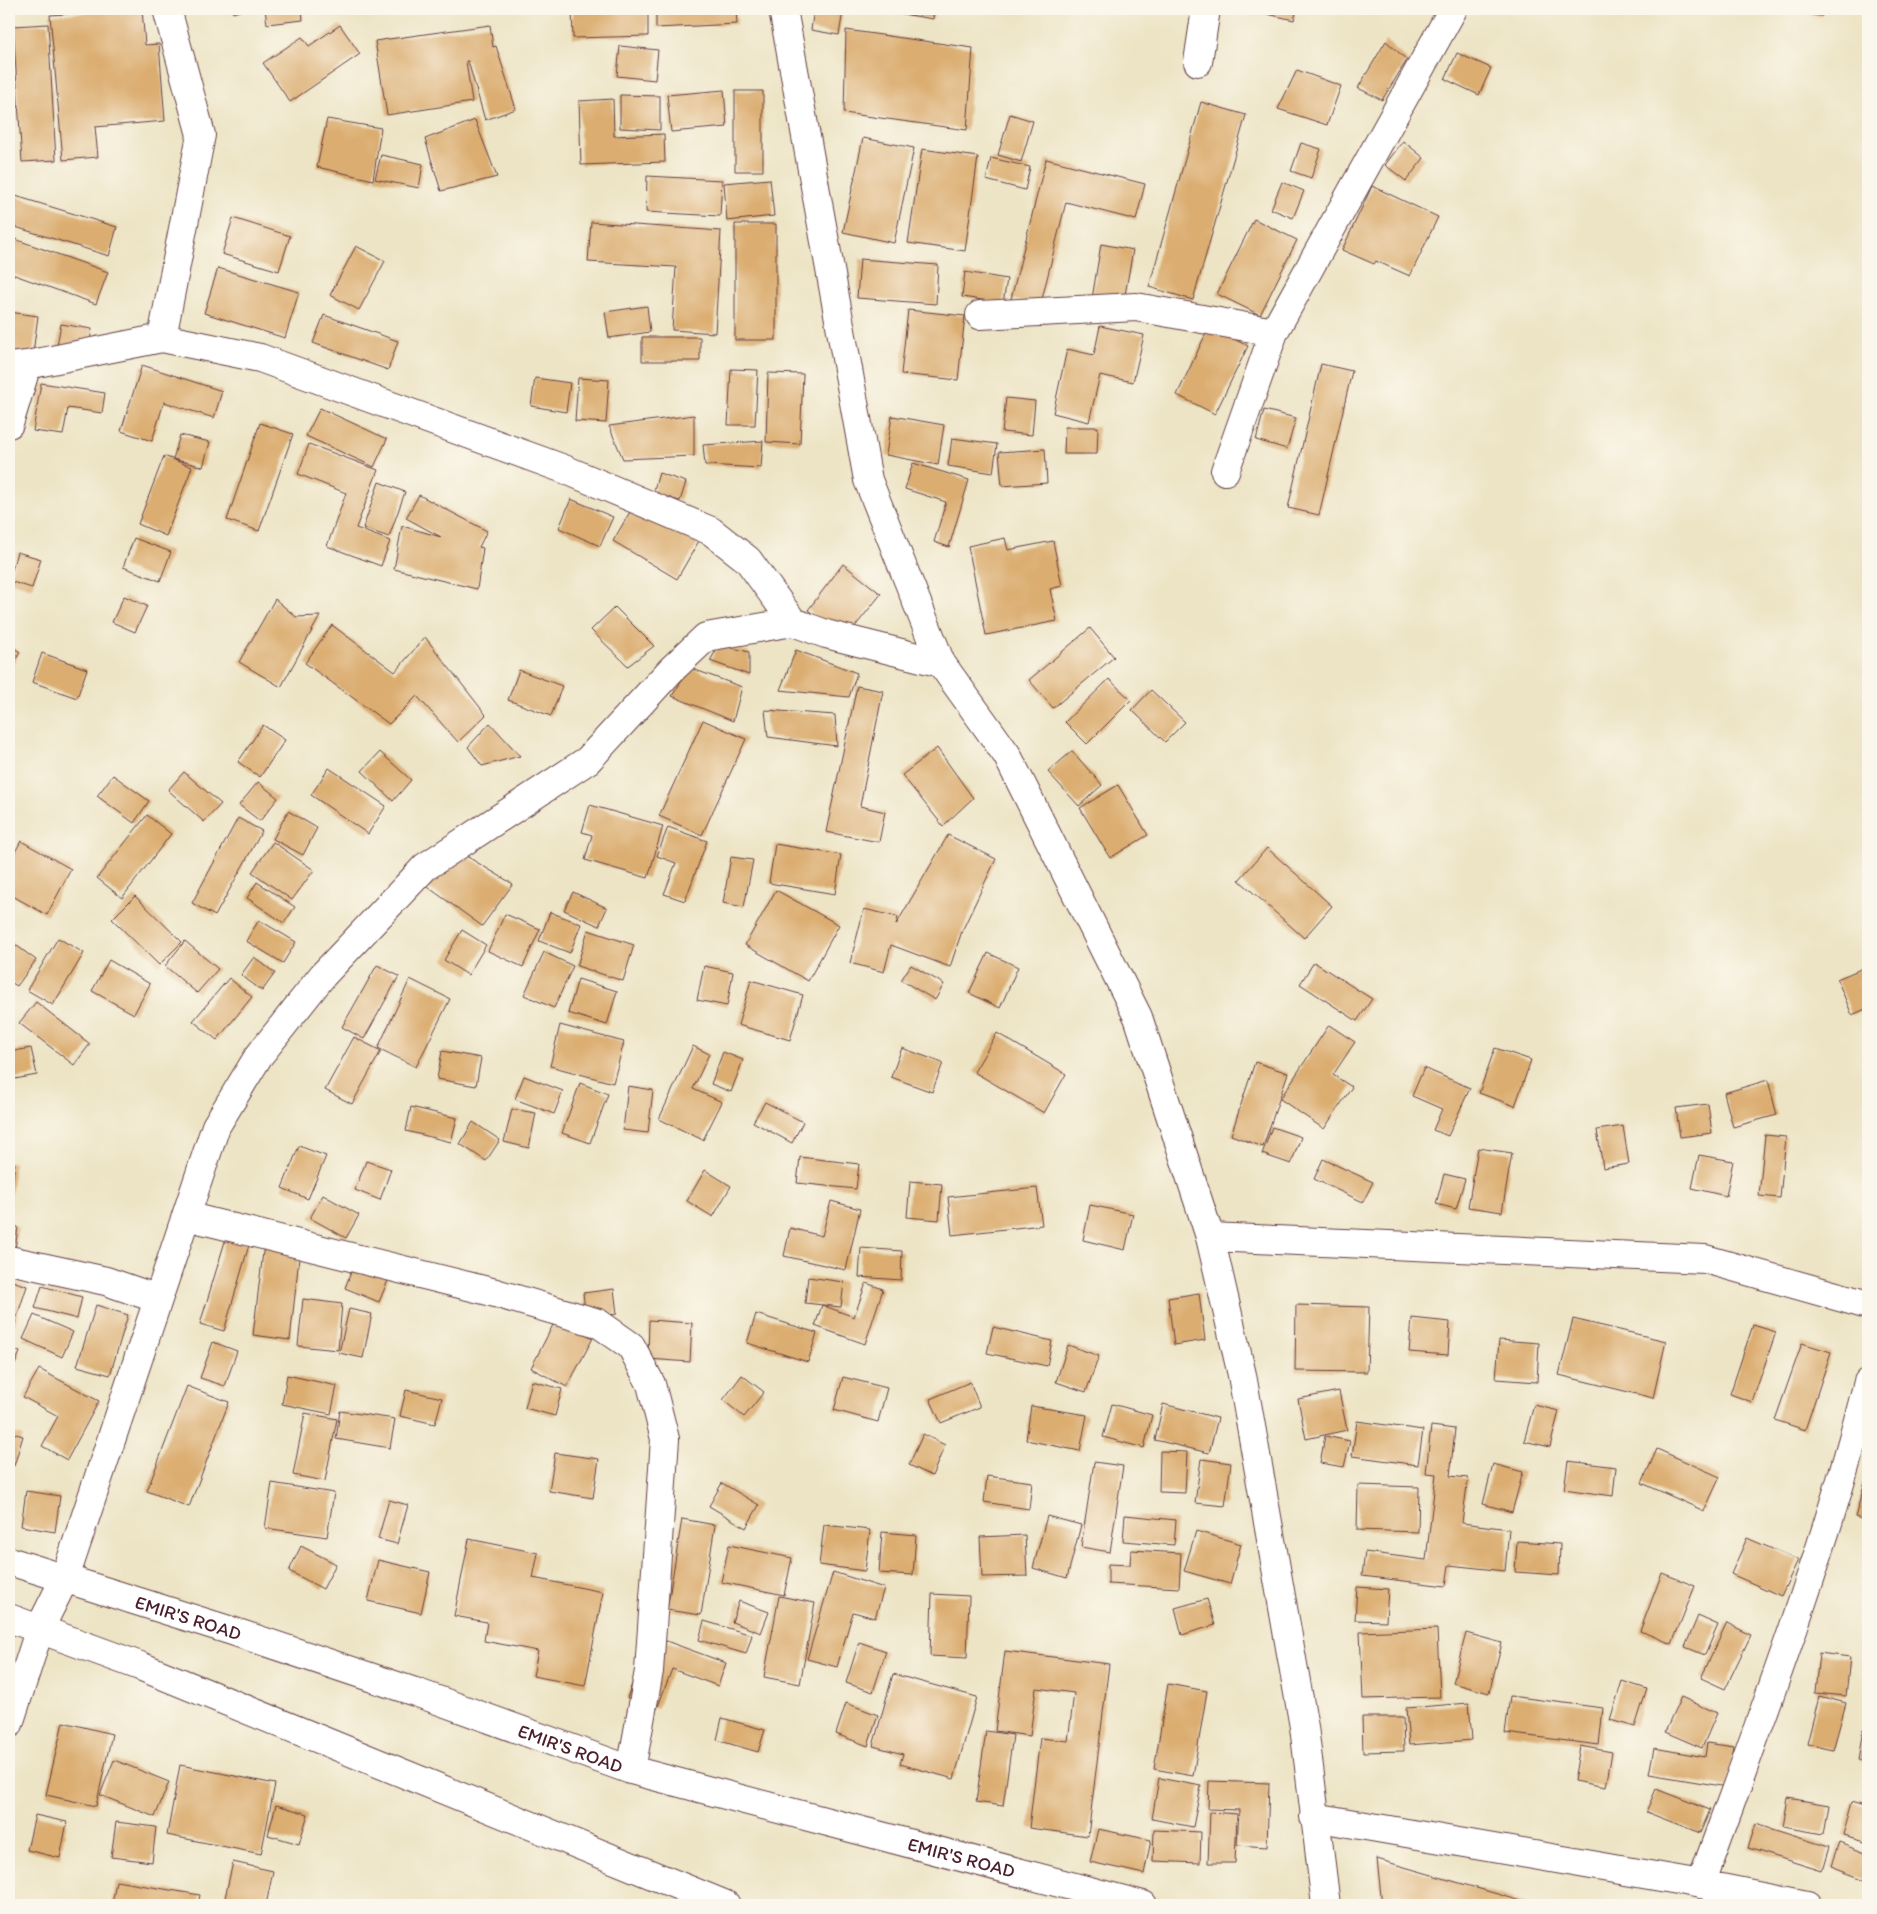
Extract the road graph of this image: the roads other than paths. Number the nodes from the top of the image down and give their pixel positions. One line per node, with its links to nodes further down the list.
1 (167, 9): 8 (street)
2 (783, 9): 13 (street)
3 (1206, 9): 5 (street)
4 (1453, 9): 7 (street)
5 (1198, 62)
6 (980, 315): 7 (street)
7 (1274, 332): 11 (street)
8 (162, 338): 9 (street); 12 (street)
9 (18, 366): 10 (street)
10 (9, 424)
11 (1225, 471)
12 (793, 622): 13 (street); 14 (street)
13 (941, 663): 15 (street)
14 (186, 1216): 17 (street); 25 (street)
15 (1210, 1237): 18 (street); 26 (street)
16 (9, 1260): 17 (street)
17 (158, 1299): 21 (street)
18 (1868, 1305)
19 (1868, 1382): 27 (street)
20 (9, 1562): 21 (street, EMIR'S ROAD)
21 (65, 1578): 23 (street); 25 (street, EMIR'S ROAD)
22 (9, 1618): 23 (street)
23 (40, 1628): 24 (street); 28 (street)
24 (9, 1724)
25 (631, 1770): 29 (street, EMIR'S ROAD)
26 (1314, 1817): 27 (street); 30 (street)
27 (1701, 1884): 31 (street)
28 (726, 1905)
29 (1143, 1905)
30 (1326, 1905)
31 (1807, 1905)

